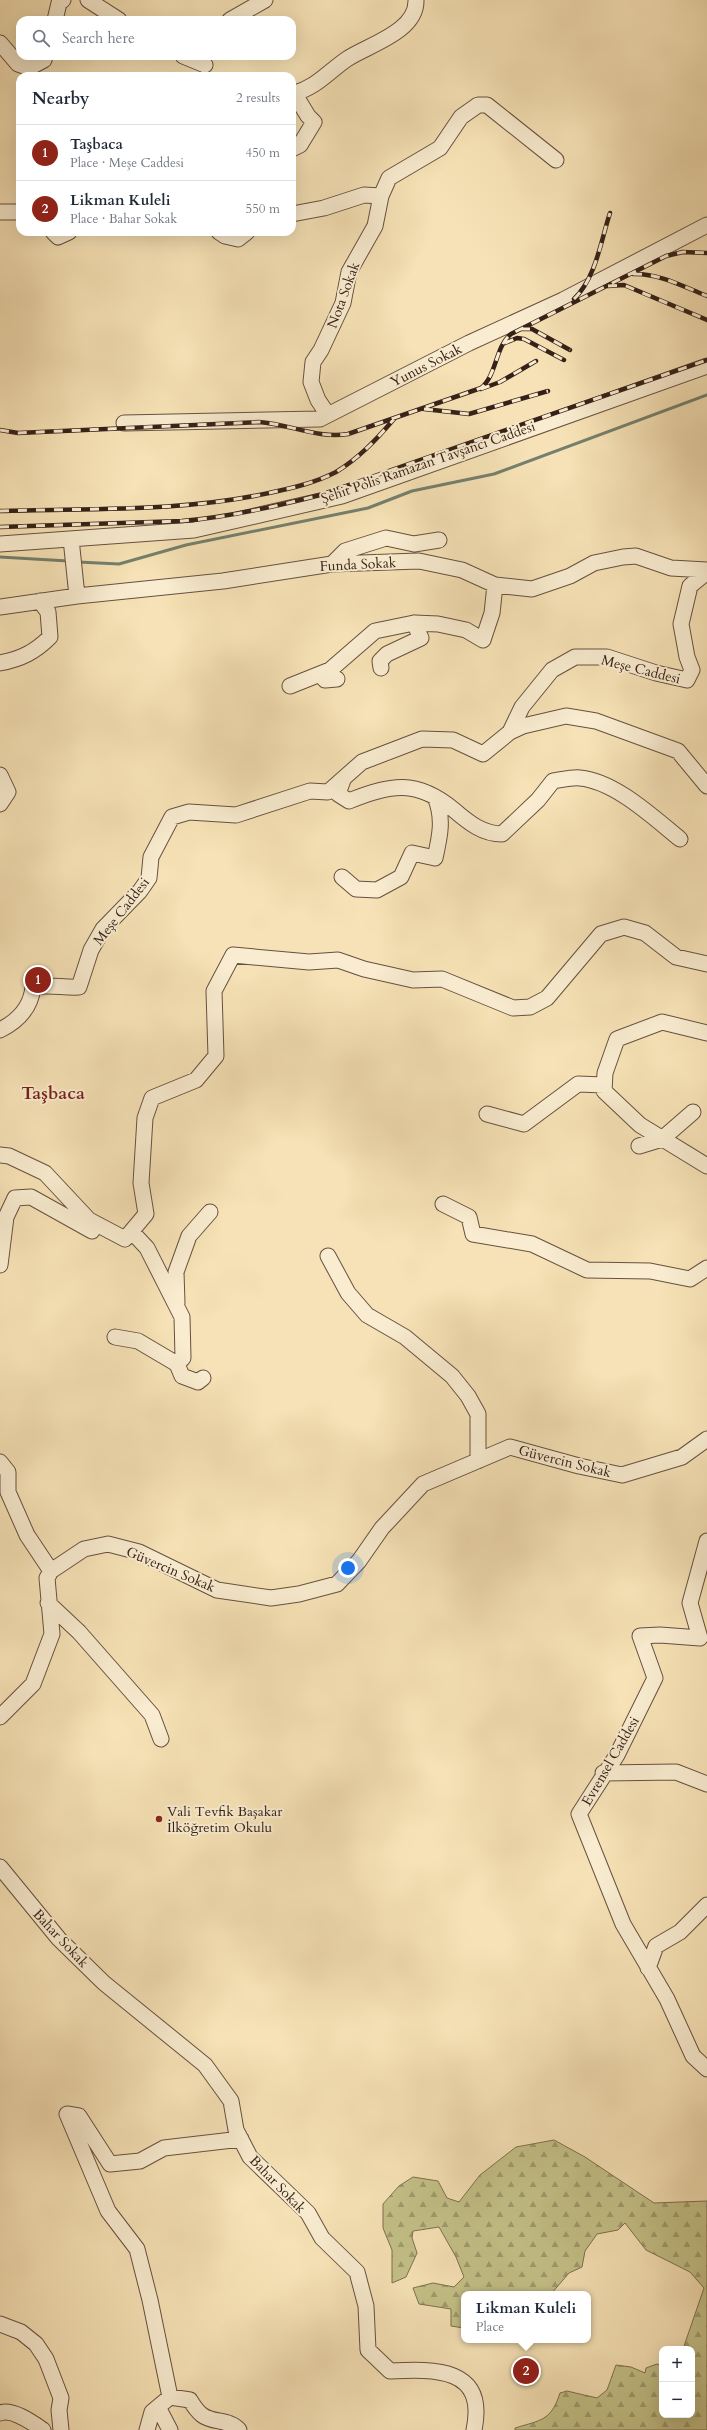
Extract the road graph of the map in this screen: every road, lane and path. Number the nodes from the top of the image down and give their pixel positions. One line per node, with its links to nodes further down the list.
1 (63, 0): 5 (street)
2 (88, 0): 6 (street)
3 (265, 0): 7 (street)
4 (415, 3): 12 (street)
5 (56, 16)
6 (113, 16)
7 (237, 16)
8 (0, 44): 9 (street)
9 (44, 60)
10 (192, 60): 11 (street)
11 (206, 66)
12 (296, 92)
13 (296, 98): 14 (street)
14 (296, 146)
15 (556, 160): 16 (street, Nota Sokak)
16 (381, 196): 19 (street); 24 (street, Nota Sokak)
17 (0, 212): 18 (street)
18 (16, 212)
19 (296, 213)
20 (707, 225): 24 (street, Yunus Sokak)
21 (225, 236): 22 (street)
22 (242, 236)
23 (707, 366): 26 (street, Şehit Polis Ramazan Tavşancı Caddesi)
24 (328, 415): 25 (street, Yunus Sokak)
25 (124, 423)
26 (71, 539): 28 (street, Şehit Polis Ramazan Tavşancı Caddesi); 32 (street)
27 (439, 540): 29 (street)
28 (0, 544)
29 (332, 564): 31 (street, Funda Sokak); 32 (street, Funda Sokak)
30 (707, 571): 31 (street, Funda Sokak); 41 (street, Meşe Caddesi)
31 (495, 585): 35 (street)
32 (77, 596): 33 (street, Funda Sokak)
33 (40, 601): 34 (street, Funda Sokak); 36 (street)
34 (0, 607)
35 (414, 623): 37 (street); 38 (street)
36 (0, 663)
37 (381, 668)
38 (321, 675): 39 (street); 40 (street)
39 (337, 679)
40 (290, 686)
41 (510, 732): 43 (street, Meşe Caddesi); 44 (street)
42 (0, 775): 46 (street)
43 (342, 780): 45 (street); 50 (street, Meşe Caddesi)
44 (707, 786)
45 (435, 797): 47 (street); 48 (street)
46 (0, 804)
47 (680, 839)
48 (342, 878)
49 (707, 964): 61 (street)
50 (0, 1030)
51 (707, 1033): 52 (street)
52 (604, 1084): 54 (street); 55 (street)
53 (693, 1112): 55 (street)
54 (487, 1114)
55 (662, 1139): 56 (street); 58 (street)
56 (639, 1146)
57 (0, 1155): 61 (street)
58 (707, 1166)
59 (443, 1204): 64 (street)
60 (210, 1212): 65 (street)
61 (129, 1236): 63 (street); 65 (street)
62 (328, 1256): 70 (street)
63 (0, 1265)
64 (707, 1268)
65 (177, 1308): 67 (street)
66 (115, 1337): 67 (street)
67 (177, 1364): 68 (street)
68 (203, 1378)
69 (707, 1439): 70 (street, Güvercin Sokak)
70 (478, 1461): 74 (street, Güvercin Sokak)
71 (0, 1462): 74 (street)
72 (707, 1541): 73 (street, Evrensel Caddesi)
73 (704, 1557): 76 (street, Evrensel Caddesi)
74 (50, 1571): 75 (street)
75 (48, 1604): 77 (street); 78 (street)
76 (704, 1643): 79 (street, Evrensel Caddesi)
77 (0, 1717)
78 (161, 1739)
79 (603, 1773): 80 (street); 83 (street, Evrensel Caddesi)
80 (707, 1784)
81 (0, 1867): 85 (street, Bahar Sokak)
82 (707, 1904): 83 (street)
83 (648, 1968): 84 (street, Evrensel Caddesi)
84 (707, 2068)
85 (240, 2139): 87 (street); 95 (street, Bahar Sokak)
86 (0, 2324): 91 (street)
87 (170, 2397): 88 (street); 94 (street)
88 (158, 2407): 92 (street); 93 (street)
89 (0, 2413): 90 (street)
90 (43, 2430)
91 (61, 2430)
92 (147, 2430)
93 (170, 2430)
94 (239, 2430)
95 (474, 2430)

